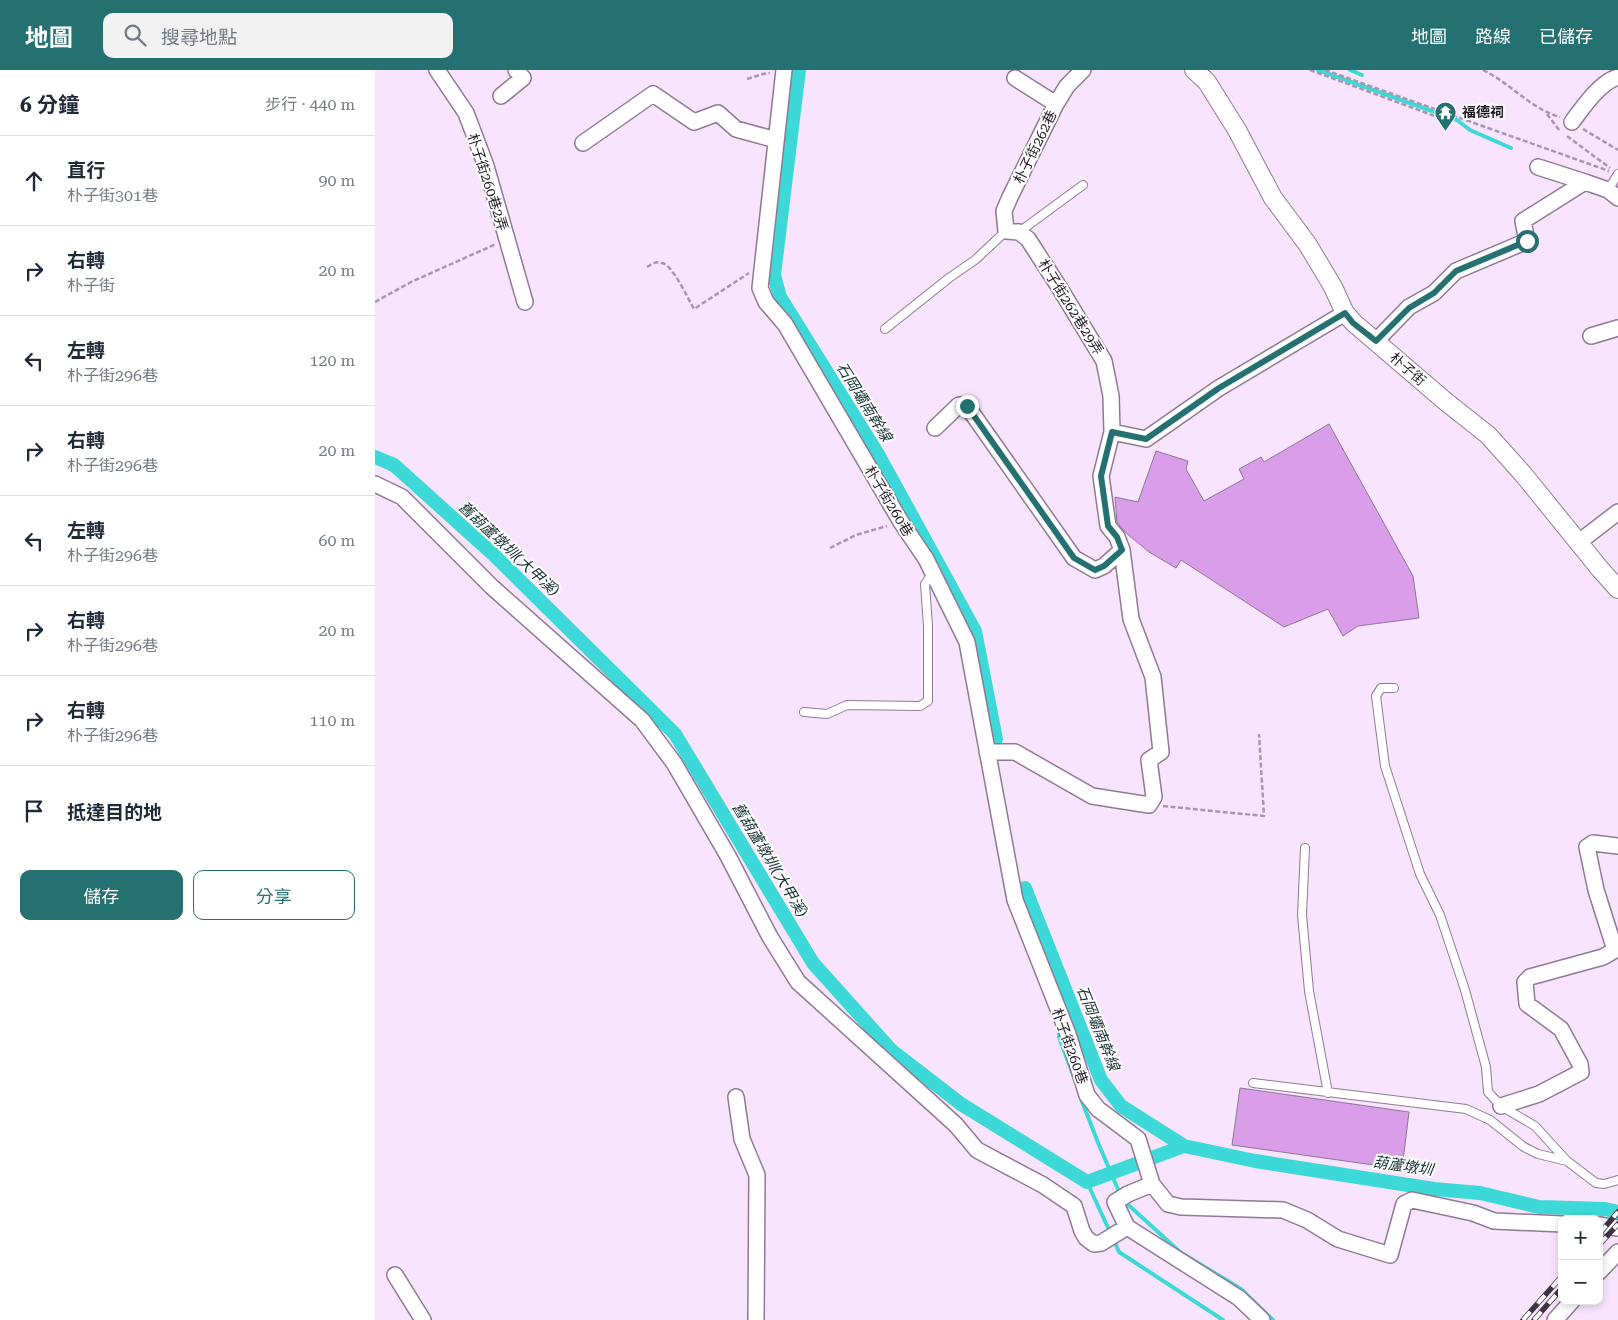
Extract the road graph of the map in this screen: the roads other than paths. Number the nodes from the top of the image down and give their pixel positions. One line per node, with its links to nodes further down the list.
1 (437, 70): 21 (street, 朴子街260巷2弄)
2 (516, 70): 9 (street)
3 (1083, 70): 11 (street, 朴子街262巷)
4 (1181, 70): 10 (street, 朴子街)
5 (1194, 70): 10 (street, 朴子街)
6 (784, 71): 13 (street, 朴子街260巷)
7 (1618, 77): 12 (street)
8 (1015, 78): 11 (street)
9 (501, 96)
10 (1218, 99): 22 (street, 朴子街)
11 (1056, 104): 20 (street, 朴子街262巷)
12 (1572, 122)
13 (776, 140): 14 (street); 33 (street, 朴子街260巷)
14 (583, 142)
15 (1538, 167): 17 (street)
16 (1618, 174): 19 (lane)
17 (1585, 182): 19 (street); 26 (street)
18 (1083, 185): 20 (lane)
19 (1613, 194)
20 (1013, 232): 24 (lane); 28 (street, 朴子街262巷29弄)
21 (525, 302)
22 (1345, 313): 26 (street, 朴子街); 28 (street)
23 (1618, 328): 25 (street)
24 (885, 329)
25 (1591, 336)
26 (1376, 341): 31 (street, 朴子街)
27 (935, 428): 32 (street)
28 (1112, 432): 32 (street, 朴子街262巷29弄)
29 (375, 484): 49 (street)
30 (1618, 512): 31 (street)
31 (1579, 542): 34 (street, 朴子街)
32 (1122, 550): 37 (street)
33 (932, 574): 36 (lane); 37 (street, 朴子街260巷)
34 (1618, 589)
35 (1394, 688): 43 (lane)
36 (804, 712)
37 (987, 752): 46 (street, 朴子街260巷)
38 (1618, 846): 43 (street)
39 (1305, 848): 41 (lane)
40 (1253, 1083): 41 (lane)
41 (1328, 1093): 44 (lane)
42 (736, 1097): 56 (street)
43 (1501, 1106): 44 (lane)
44 (1567, 1160): 45 (lane)
45 (1618, 1180)
46 (1152, 1184): 47 (street, 朴子街260巷); 49 (street)
47 (1558, 1224)
48 (1603, 1226): 50 (street)
49 (1127, 1227): 57 (street)
50 (1618, 1228)
51 (1618, 1252): 52 (street)
52 (1603, 1268)
53 (395, 1275): 55 (street)
54 (1568, 1305): 58 (street)
55 (423, 1320)
56 (756, 1320)
57 (1262, 1320)
58 (1555, 1320)

